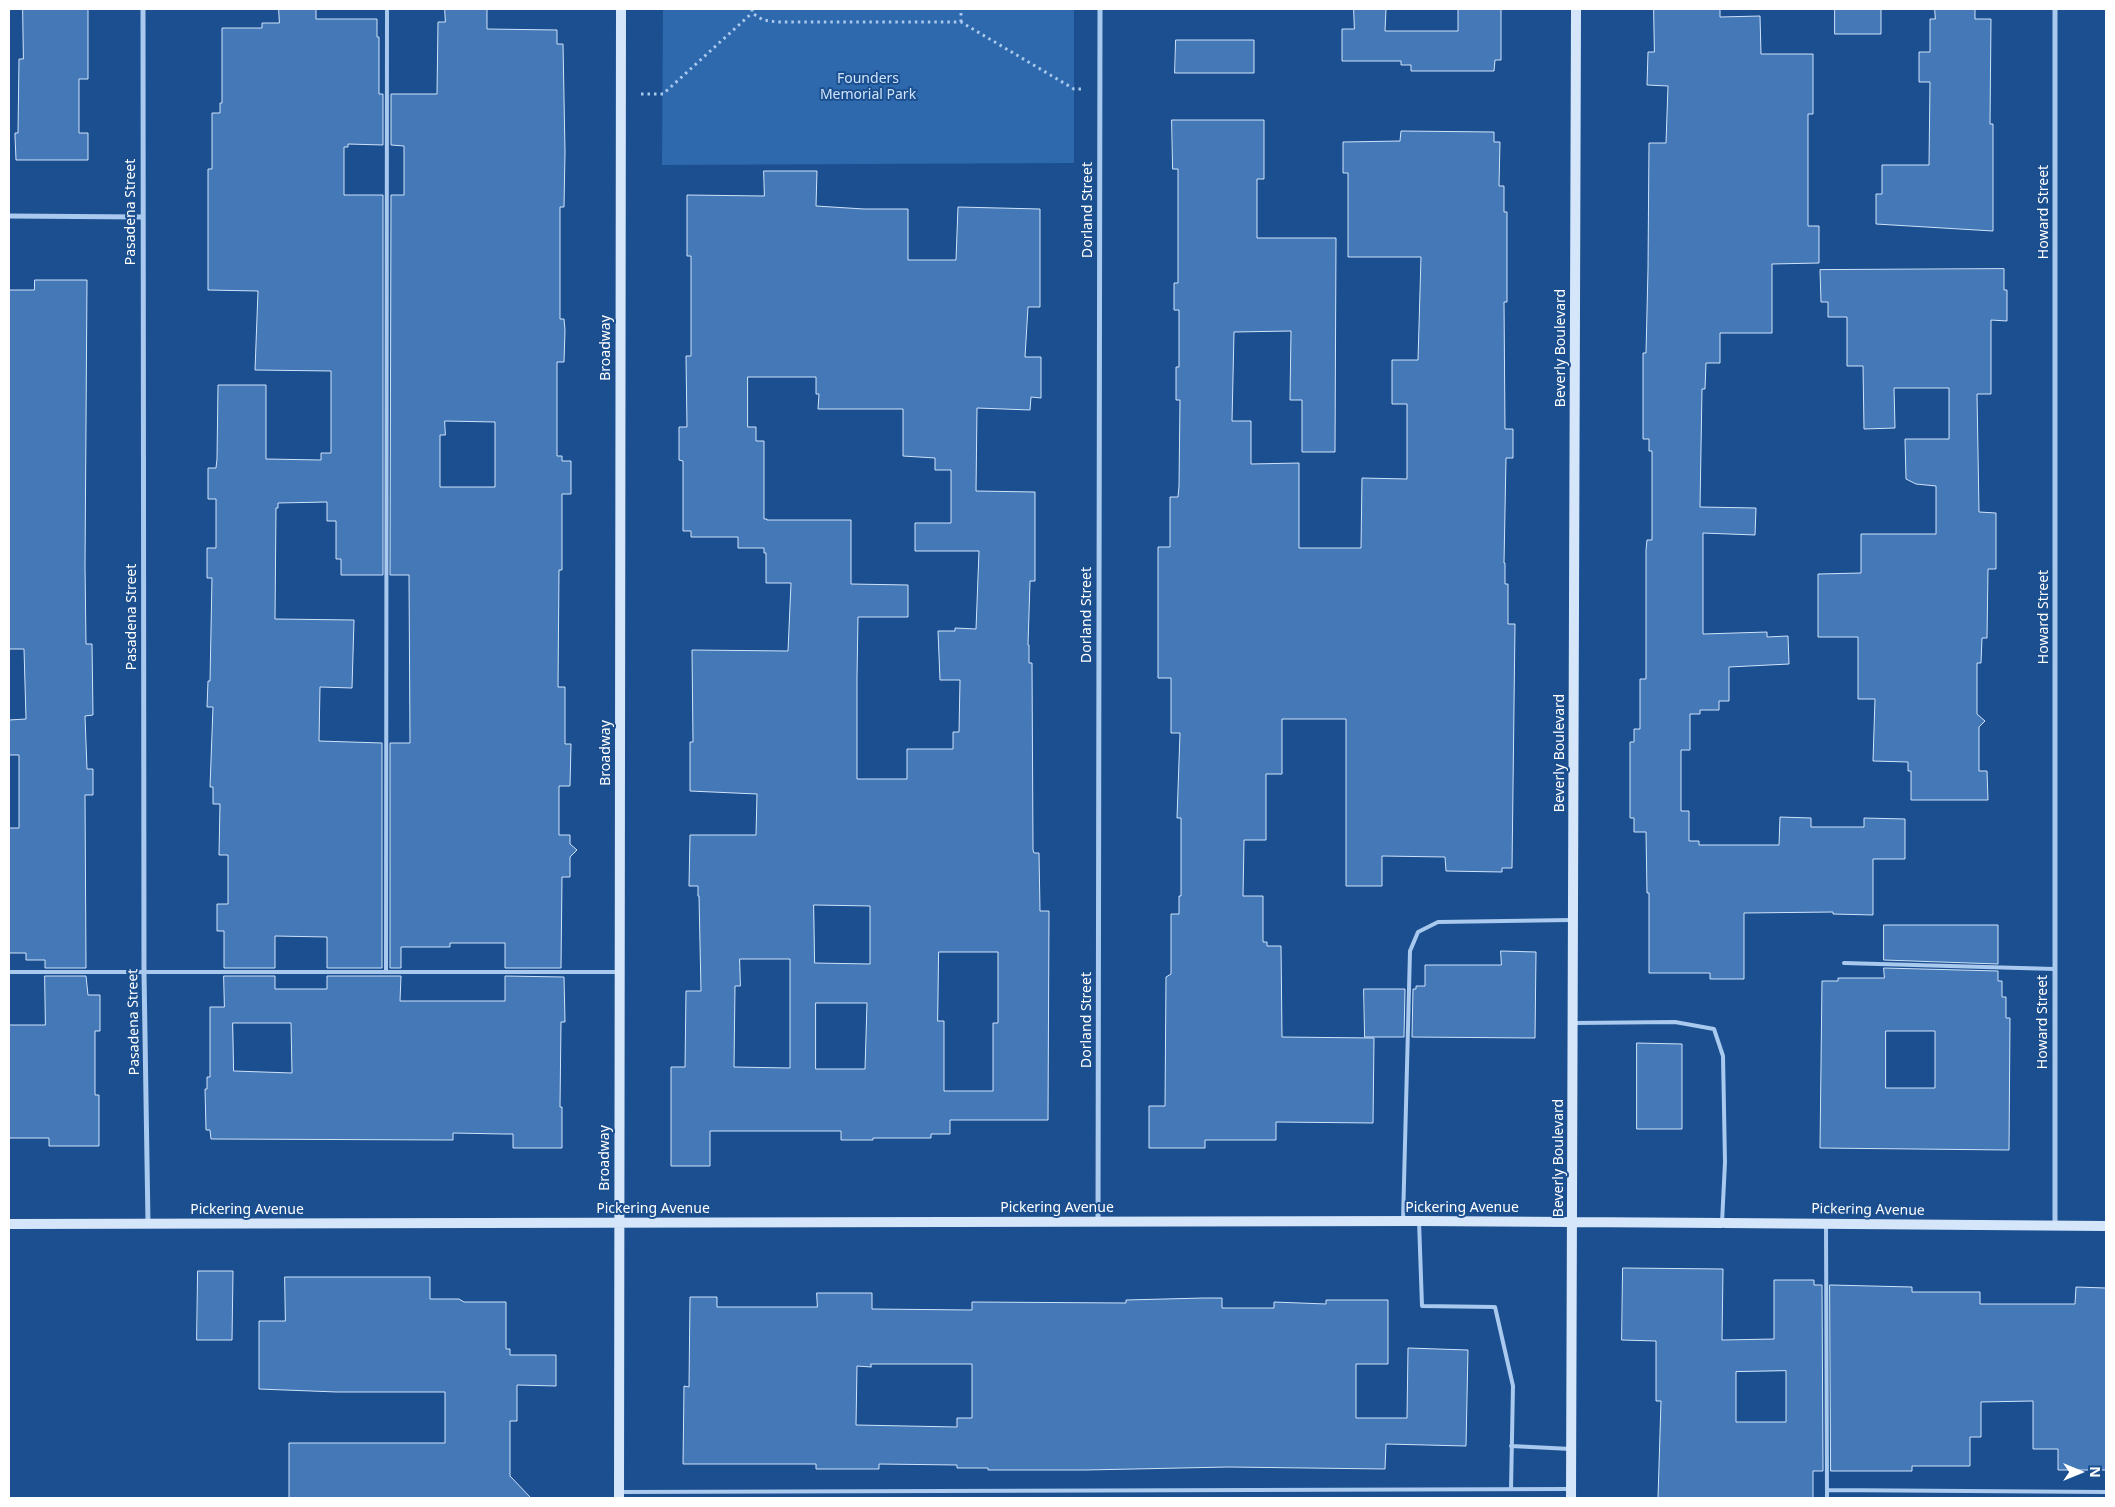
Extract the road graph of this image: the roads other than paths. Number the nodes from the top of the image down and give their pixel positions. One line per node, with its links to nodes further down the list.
1 (143, 9): 8 (street, Pasadena Street)
2 (387, 9): 13 (lane)
3 (621, 9): 14 (street, Broadway)
4 (1100, 9): 20 (street, Dorland Street)
5 (1576, 9): 9 (street, Beverly Boulevard)
6 (2055, 9): 11 (street, Howard Street)
7 (9, 216): 8 (street)
8 (142, 217): 15 (street, Pasadena Street)
9 (1573, 920): 16 (street, Beverly Boulevard); 21 (lane)
10 (1844, 963): 11 (lane)
11 (2054, 969): 26 (street, Howard Street)
12 (9, 972): 15 (lane)
13 (386, 972): 14 (lane); 15 (lane)
14 (619, 972): 19 (street, Broadway)
15 (144, 973): 25 (street, Pasadena Street)
16 (1573, 1023): 18 (street, Beverly Boulevard); 22 (lane)
17 (1419, 1221): 18 (street, Pickering Avenue); 21 (street, Pickering Avenue); 28 (lane)
18 (1573, 1221): 22 (street, Pickering Avenue); 29 (street, Beverly Boulevard)
19 (619, 1222): 20 (street, Pickering Avenue); 25 (street, Pickering Avenue); 34 (street, Broadway)
20 (1098, 1222): 21 (street, Pickering Avenue)
21 (1403, 1222)
22 (1723, 1222): 23 (street, Pickering Avenue)
23 (1826, 1223): 26 (street, Pickering Avenue); 31 (lane)
24 (9, 1224): 25 (street, Pickering Avenue)
25 (148, 1224)
26 (2054, 1226): 27 (street, Pickering Avenue)
27 (2106, 1226)
28 (1511, 1446): 29 (lane); 30 (lane)
29 (1571, 1449): 33 (street, Beverly Boulevard)
30 (1511, 1489): 33 (lane); 34 (lane)
31 (1827, 1490): 32 (lane); 35 (lane)
32 (2106, 1492)
33 (1571, 1493)
34 (619, 1495)
35 (1827, 1498)

